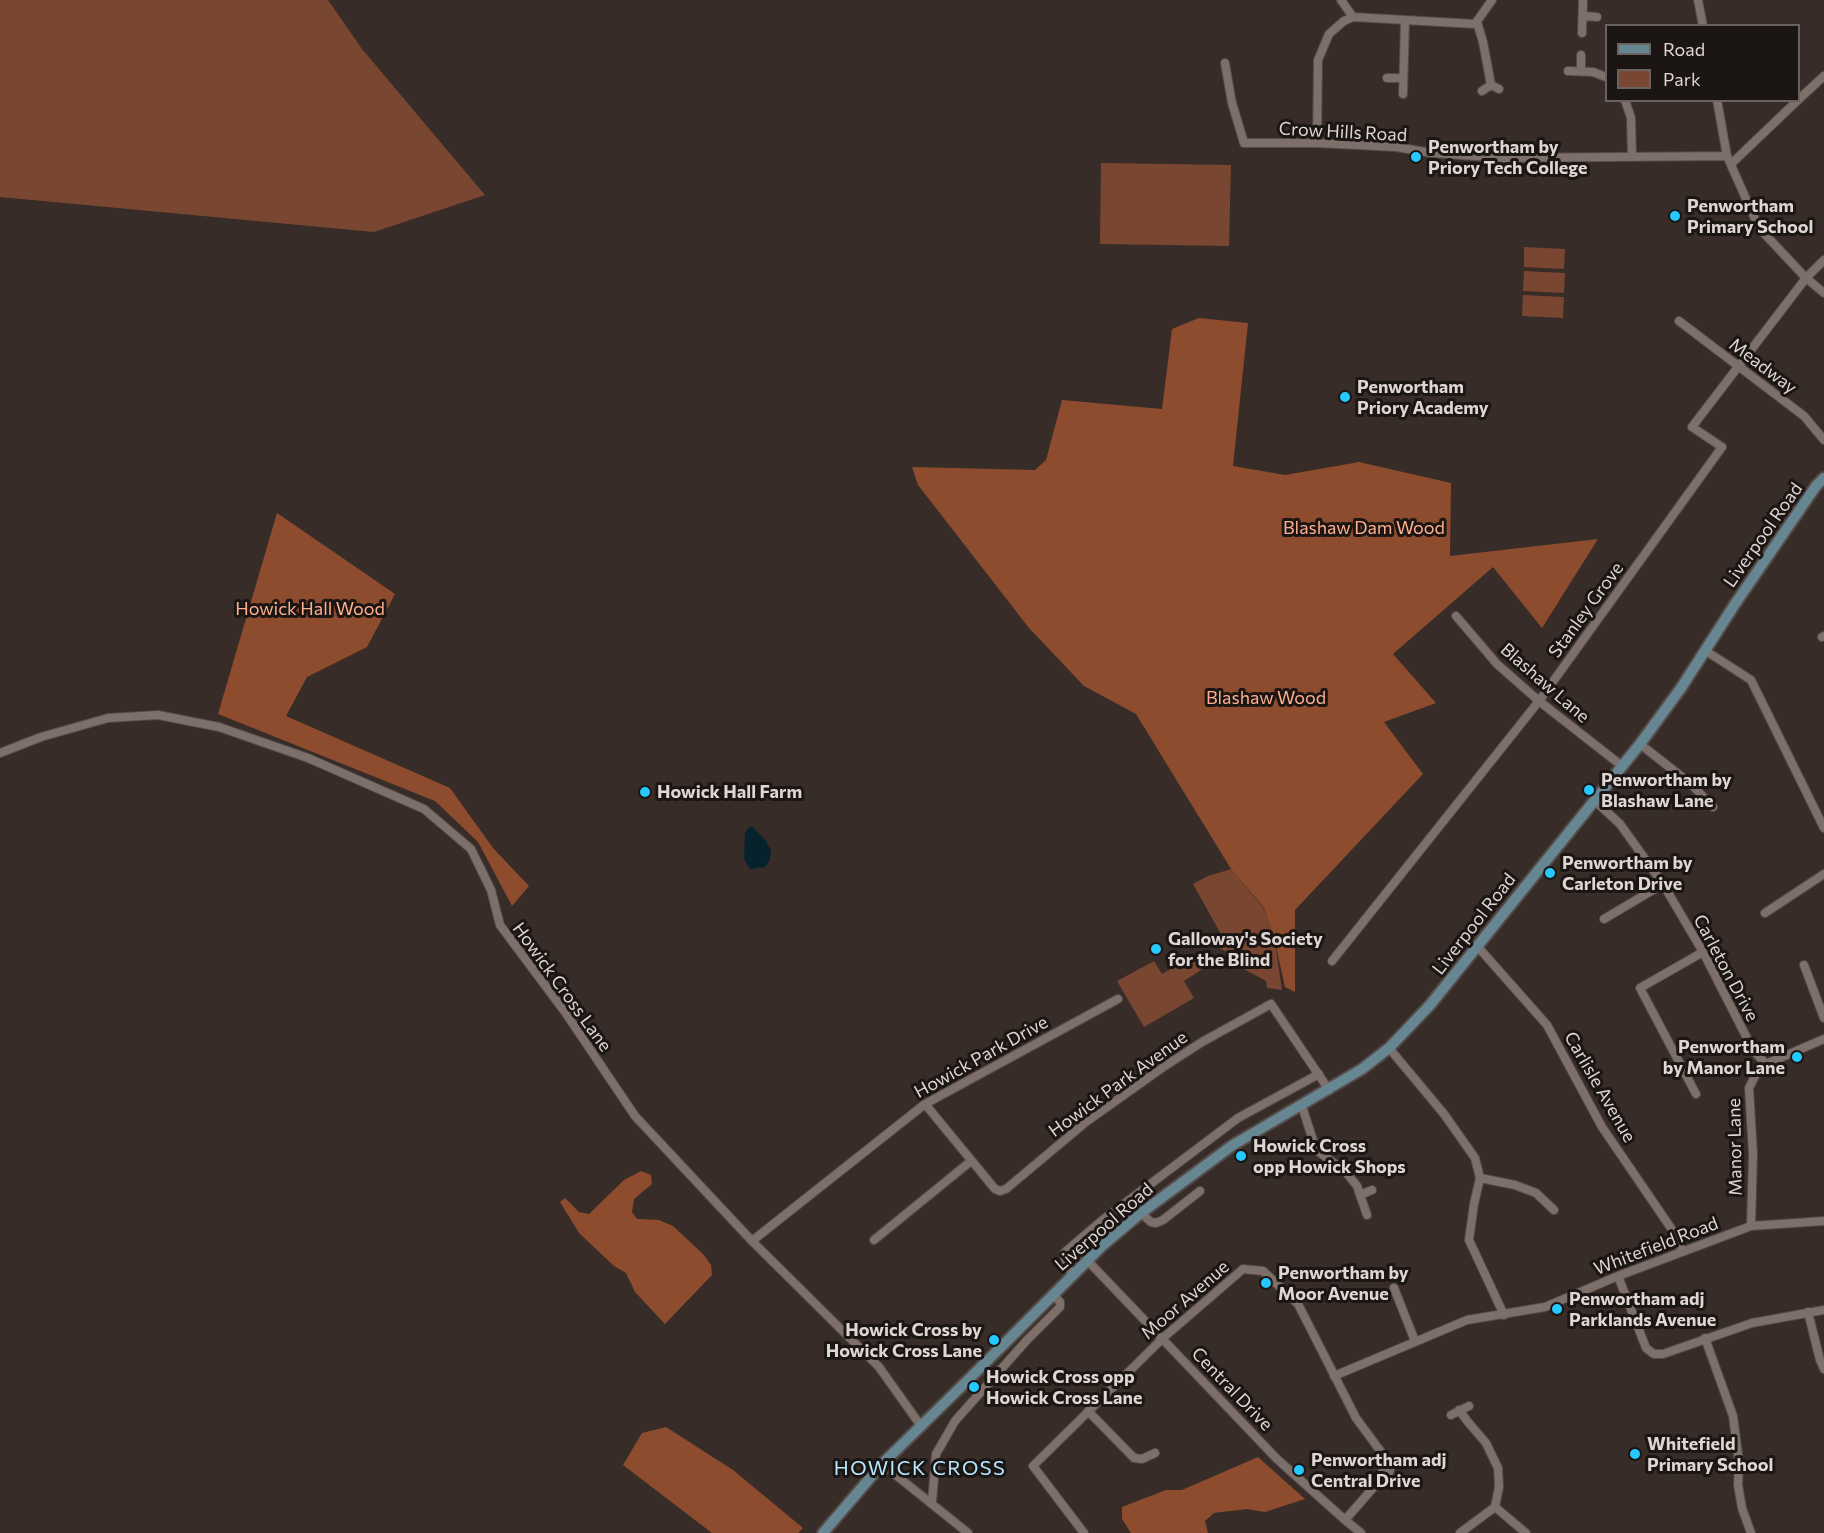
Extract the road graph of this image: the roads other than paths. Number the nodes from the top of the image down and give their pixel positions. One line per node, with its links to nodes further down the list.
1 (1341, 0): 6 (street)
2 (1492, 0): 9 (street)
3 (1583, 0): 5 (street)
4 (1698, 0): 10 (street)
5 (1583, 16): 7 (street); 11 (street)
6 (1353, 17): 8 (street); 26 (street)
7 (1597, 17)
8 (1405, 21): 9 (street); 19 (street)
9 (1477, 22): 20 (street)
10 (1703, 24)
11 (1582, 33)
12 (1581, 55): 15 (street)
13 (1227, 67): 26 (street, Crow Hills Road)
14 (1568, 71): 15 (street)
15 (1581, 71): 17 (street)
16 (1824, 76): 22 (street)
17 (1605, 77)
18 (1387, 78): 19 (street)
19 (1403, 78): 21 (street)
20 (1482, 91)
21 (1403, 94)
22 (1800, 98)
23 (1626, 102): 27 (street)
24 (1717, 102): 28 (street)
25 (1796, 102): 28 (street)
26 (1317, 143): 27 (street, Crow Hills Road)
27 (1632, 157): 28 (street, Crow Hills Road)
28 (1729, 160): 30 (street)
29 (1824, 260): 30 (street, Stanley Grove)
30 (1806, 278): 31 (street); 33 (street, Stanley Grove)
31 (1824, 293)
32 (1679, 321): 33 (street, Meadway)
33 (1738, 366): 34 (street, Meadway); 38 (street, Stanley Grove)
34 (1824, 440)
35 (1824, 478): 37 (street, Liverpool Road)
36 (1456, 616): 38 (street, Blashaw Lane)
37 (1706, 651): 39 (street, Liverpool Road); 44 (street)
38 (1539, 701): 41 (street, Blashaw Lane); 51 (street, Stanley Grove)
39 (1640, 744): 41 (street, Liverpool Road); 43 (street)
40 (0, 753): 74 (street, Howick Cross Lane)
41 (1622, 766): 42 (street, Liverpool Road)
42 (1594, 800): 46 (street, Carleton Drive); 49 (street, Liverpool Road)
43 (1713, 807)
44 (1824, 828)
45 (1824, 874): 47 (street)
46 (1663, 884): 48 (street); 50 (street, Carleton Drive)
47 (1765, 913)
48 (1604, 919)
49 (1478, 947): 56 (street, Liverpool Road); 75 (street, Carlisle Avenue)
50 (1703, 952): 57 (street, Carleton Drive); 60 (street)
51 (1332, 961)
52 (1804, 965): 54 (street)
53 (1118, 999): 61 (street, Howick Park Drive)
54 (1824, 1018)
55 (1824, 1039): 57 (street)
56 (1389, 1048): 59 (street, Liverpool Road); 64 (street)
57 (1766, 1064): 72 (street, Manor Lane)
58 (1318, 1074): 59 (street, Howick Park Avenue); 63 (street, Howick Park Avenue); 77 (street)
59 (1329, 1090): 62 (street, Liverpool Road)
60 (1696, 1094)
61 (925, 1104): 63 (street, Howick Park Avenue); 74 (street, Howick Park Drive)
62 (1302, 1106): 67 (street); 69 (street, Liverpool Road)
63 (971, 1161): 73 (street)
64 (1480, 1178): 68 (street); 83 (street)
65 (1372, 1190): 67 (street)
66 (1200, 1191): 69 (street)
67 (1360, 1195): 70 (street)
68 (1554, 1210)
69 (1141, 1213): 76 (street, Liverpool Road)
70 (1367, 1215)
71 (1824, 1221): 72 (street, Whitefield Road)
72 (1751, 1226): 75 (street, Whitefield Road)
73 (874, 1240)
74 (752, 1241): 93 (street, Howick Cross Lane)
75 (1682, 1251): 78 (street, Whitefield Road)
76 (1087, 1260): 77 (street, Liverpool Road); 84 (street, Central Drive)
77 (1072, 1275): 80 (street, Liverpool Road)
78 (1618, 1276): 83 (street, Whitefield Road); 85 (street)
79 (1394, 1288): 86 (street)
80 (1053, 1294): 93 (street, Liverpool Road); 96 (street, Liverpool Road)
81 (1824, 1310): 82 (street)
82 (1808, 1312): 85 (street); 87 (street)
83 (1504, 1315): 86 (street, Whitefield Road)
84 (1163, 1338): 88 (street, Moor Avenue); 91 (street, Moor Avenue); 98 (street, Central Drive)
85 (1705, 1338): 105 (street)
86 (1415, 1341): 88 (street, Whitefield Road)
87 (1824, 1369)
88 (1334, 1376): 98 (street, Moor Avenue)
89 (1469, 1406): 90 (street)
90 (1459, 1410): 92 (street); 97 (street)
91 (1088, 1411): 94 (street); 101 (street, Moor Avenue)
92 (1451, 1415)
93 (921, 1426): 95 (street, Liverpool Road)
94 (1155, 1453)
95 (882, 1464): 96 (street); 99 (street, Liverpool Road)
96 (932, 1502): 100 (street)
97 (1495, 1507): 103 (street); 104 (street)
98 (1345, 1521): 102 (street, Central Drive)
99 (823, 1533)
100 (969, 1533)
101 (1084, 1533)
102 (1361, 1533)
103 (1460, 1533)
104 (1526, 1533)
105 (1751, 1533)

